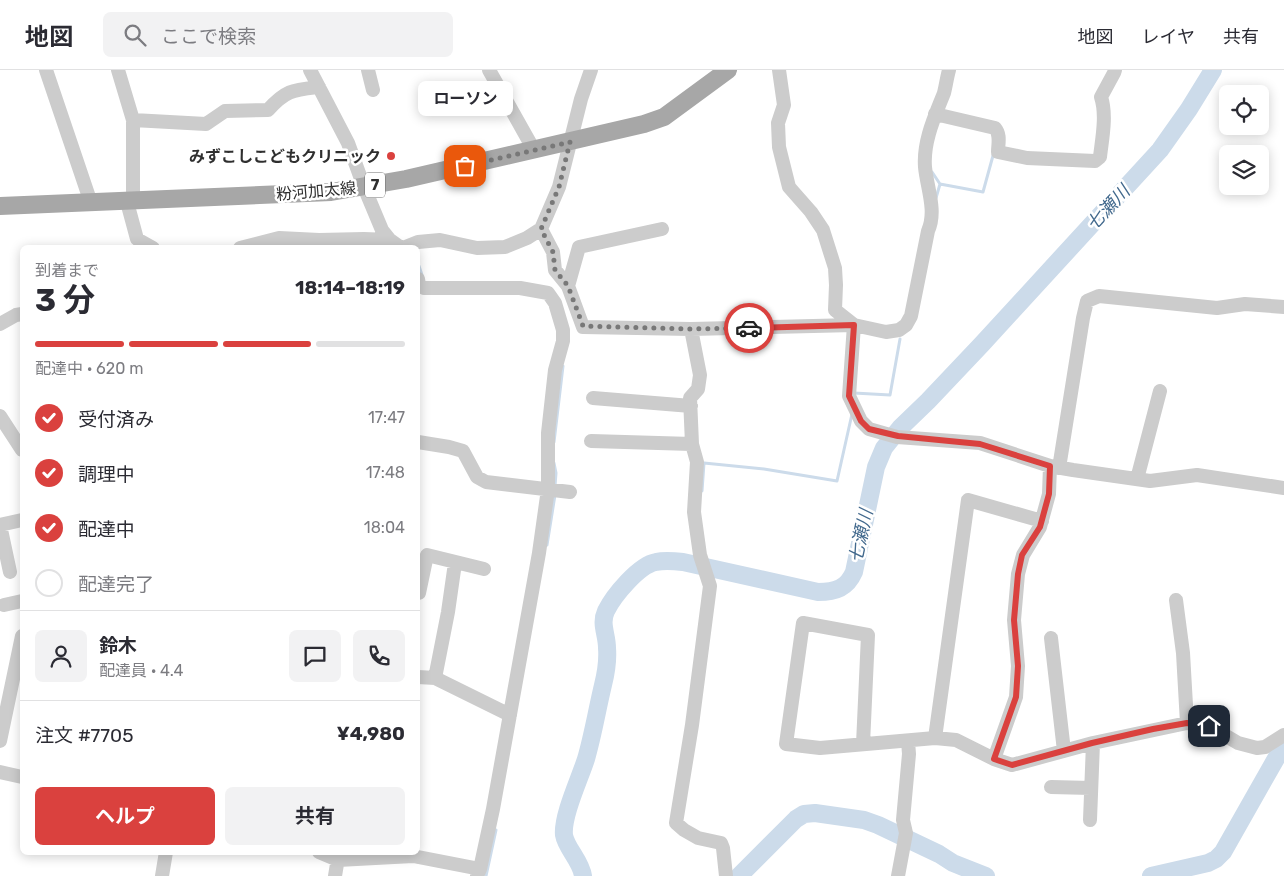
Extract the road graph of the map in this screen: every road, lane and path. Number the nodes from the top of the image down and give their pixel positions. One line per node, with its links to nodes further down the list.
1 (46, 70): 19 (street)
2 (118, 70): 14 (street)
3 (310, 70): 11 (street)
4 (368, 70): 12 (street)
5 (489, 70): 16 (street)
6 (591, 70): 15 (street)
7 (728, 70): 15 (main road, 粉河加太線 / 7)
8 (779, 70): 31 (street)
9 (949, 70): 13 (street)
10 (1114, 70): 13 (street)
11 (319, 87): 14 (street); 17 (street)
12 (372, 90)
13 (935, 114): 31 (street)
14 (133, 120): 18 (street)
15 (570, 142): 16 (main road, 粉河加太線 / 7); 21 (street)
16 (534, 150): 17 (main road, 粉河加太線 / 7)
17 (364, 187): 18 (main road, 粉河加太線 / 7); 25 (street)
18 (130, 202): 19 (main road, 粉河加太線 / 7); 23 (street)
19 (91, 203): 20 (main road, 粉河加太線 / 7)
20 (0, 206)
21 (541, 229): 25 (street); 27 (street)
22 (662, 229): 27 (street)
23 (149, 245)
24 (252, 245): 25 (street)
25 (398, 245)
26 (420, 286): 44 (street)
27 (568, 286): 32 (street)
28 (1284, 307): 41 (street)
29 (20, 314): 30 (street)
30 (0, 324)
31 (854, 325): 32 (street); 41 (street)
32 (691, 329): 35 (street)
33 (1160, 391): 42 (street)
34 (593, 398): 35 (street)
35 (691, 406): 39 (street)
36 (0, 416): 40 (street)
37 (590, 441): 39 (street)
38 (420, 442): 44 (street)
39 (692, 444): 80 (street)
40 (20, 447)
41 (1055, 467): 42 (street); 47 (street)
42 (1137, 479): 43 (street)
43 (1284, 488)
44 (551, 489): 45 (street); 60 (street)
45 (570, 492)
46 (20, 520): 48 (street)
47 (1042, 521): 63 (street); 69 (street)
48 (0, 525): 51 (street)
49 (455, 563): 50 (street); 52 (street); 59 (street)
50 (484, 569)
51 (10, 572)
52 (420, 588)
53 (1176, 600): 61 (street)
54 (20, 601): 55 (street)
55 (4, 605)
56 (1051, 638): 68 (street)
57 (20, 646): 64 (street)
58 (420, 677): 59 (street)
59 (435, 678): 60 (street)
60 (510, 715): 77 (street)
61 (1187, 723): 62 (street); 65 (street)
62 (1284, 735)
63 (935, 738): 67 (street); 69 (street)
64 (0, 741)
65 (1092, 743): 68 (street); 73 (street)
66 (863, 744): 66 (street); 67 (street)
67 (909, 748): 81 (street)
68 (1064, 751): 69 (street)
69 (994, 759)
70 (0, 772): 71 (street)
71 (20, 777)
72 (1051, 787): 73 (street)
73 (1091, 788): 74 (street)
74 (1090, 820)
75 (166, 855): 78 (street)
76 (339, 856): 77 (street); 79 (street)
77 (479, 872)
78 (162, 876)
79 (334, 876)
80 (726, 876)
81 (898, 876)

